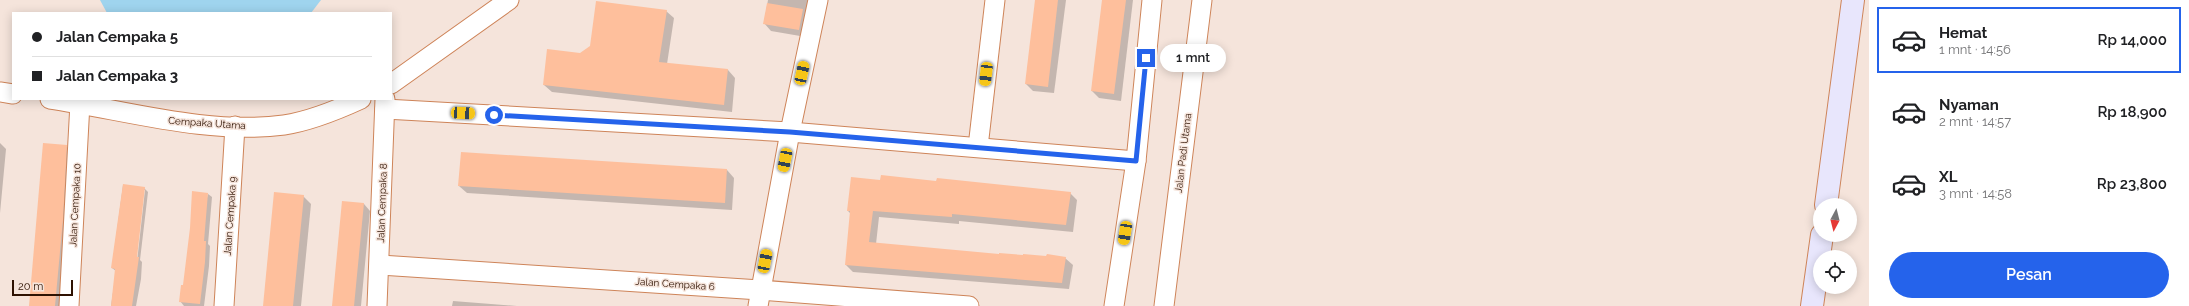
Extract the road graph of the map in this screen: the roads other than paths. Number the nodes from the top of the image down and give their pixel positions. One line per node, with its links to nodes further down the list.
1 (509, 0): 7 (street)
2 (818, 0): 15 (street)
3 (996, 0): 16 (street)
4 (1152, 0): 17 (street)
5 (1202, 0): 27 (street, Jalan Padi Utama)
6 (1852, 0): 18 (street)
7 (392, 83)
8 (0, 92): 9 (street)
9 (12, 94)
10 (58, 100): 12 (street, Cempaka Utama)
11 (359, 100): 14 (street, Cempaka Utama)
12 (80, 103): 14 (street, Cempaka Utama); 22 (street, Jalan Cempaka 10)
13 (385, 104): 15 (street); 20 (street, Jalan Cempaka 8)
14 (235, 126): 23 (street, Jalan Cempaka 9)
15 (790, 132): 16 (street); 21 (street)
16 (978, 147): 17 (street)
17 (1136, 161): 26 (street)
18 (1827, 198)
19 (1821, 242): 28 (street)
20 (380, 265): 21 (street, Jalan Cempaka 6); 24 (street, Jalan Cempaka 8)
21 (759, 298): 25 (street, Jalan Cempaka 6)
22 (69, 306)
23 (224, 306)
24 (377, 306)
25 (970, 306)
26 (1114, 306)
27 (1164, 306)
28 (1812, 306)

